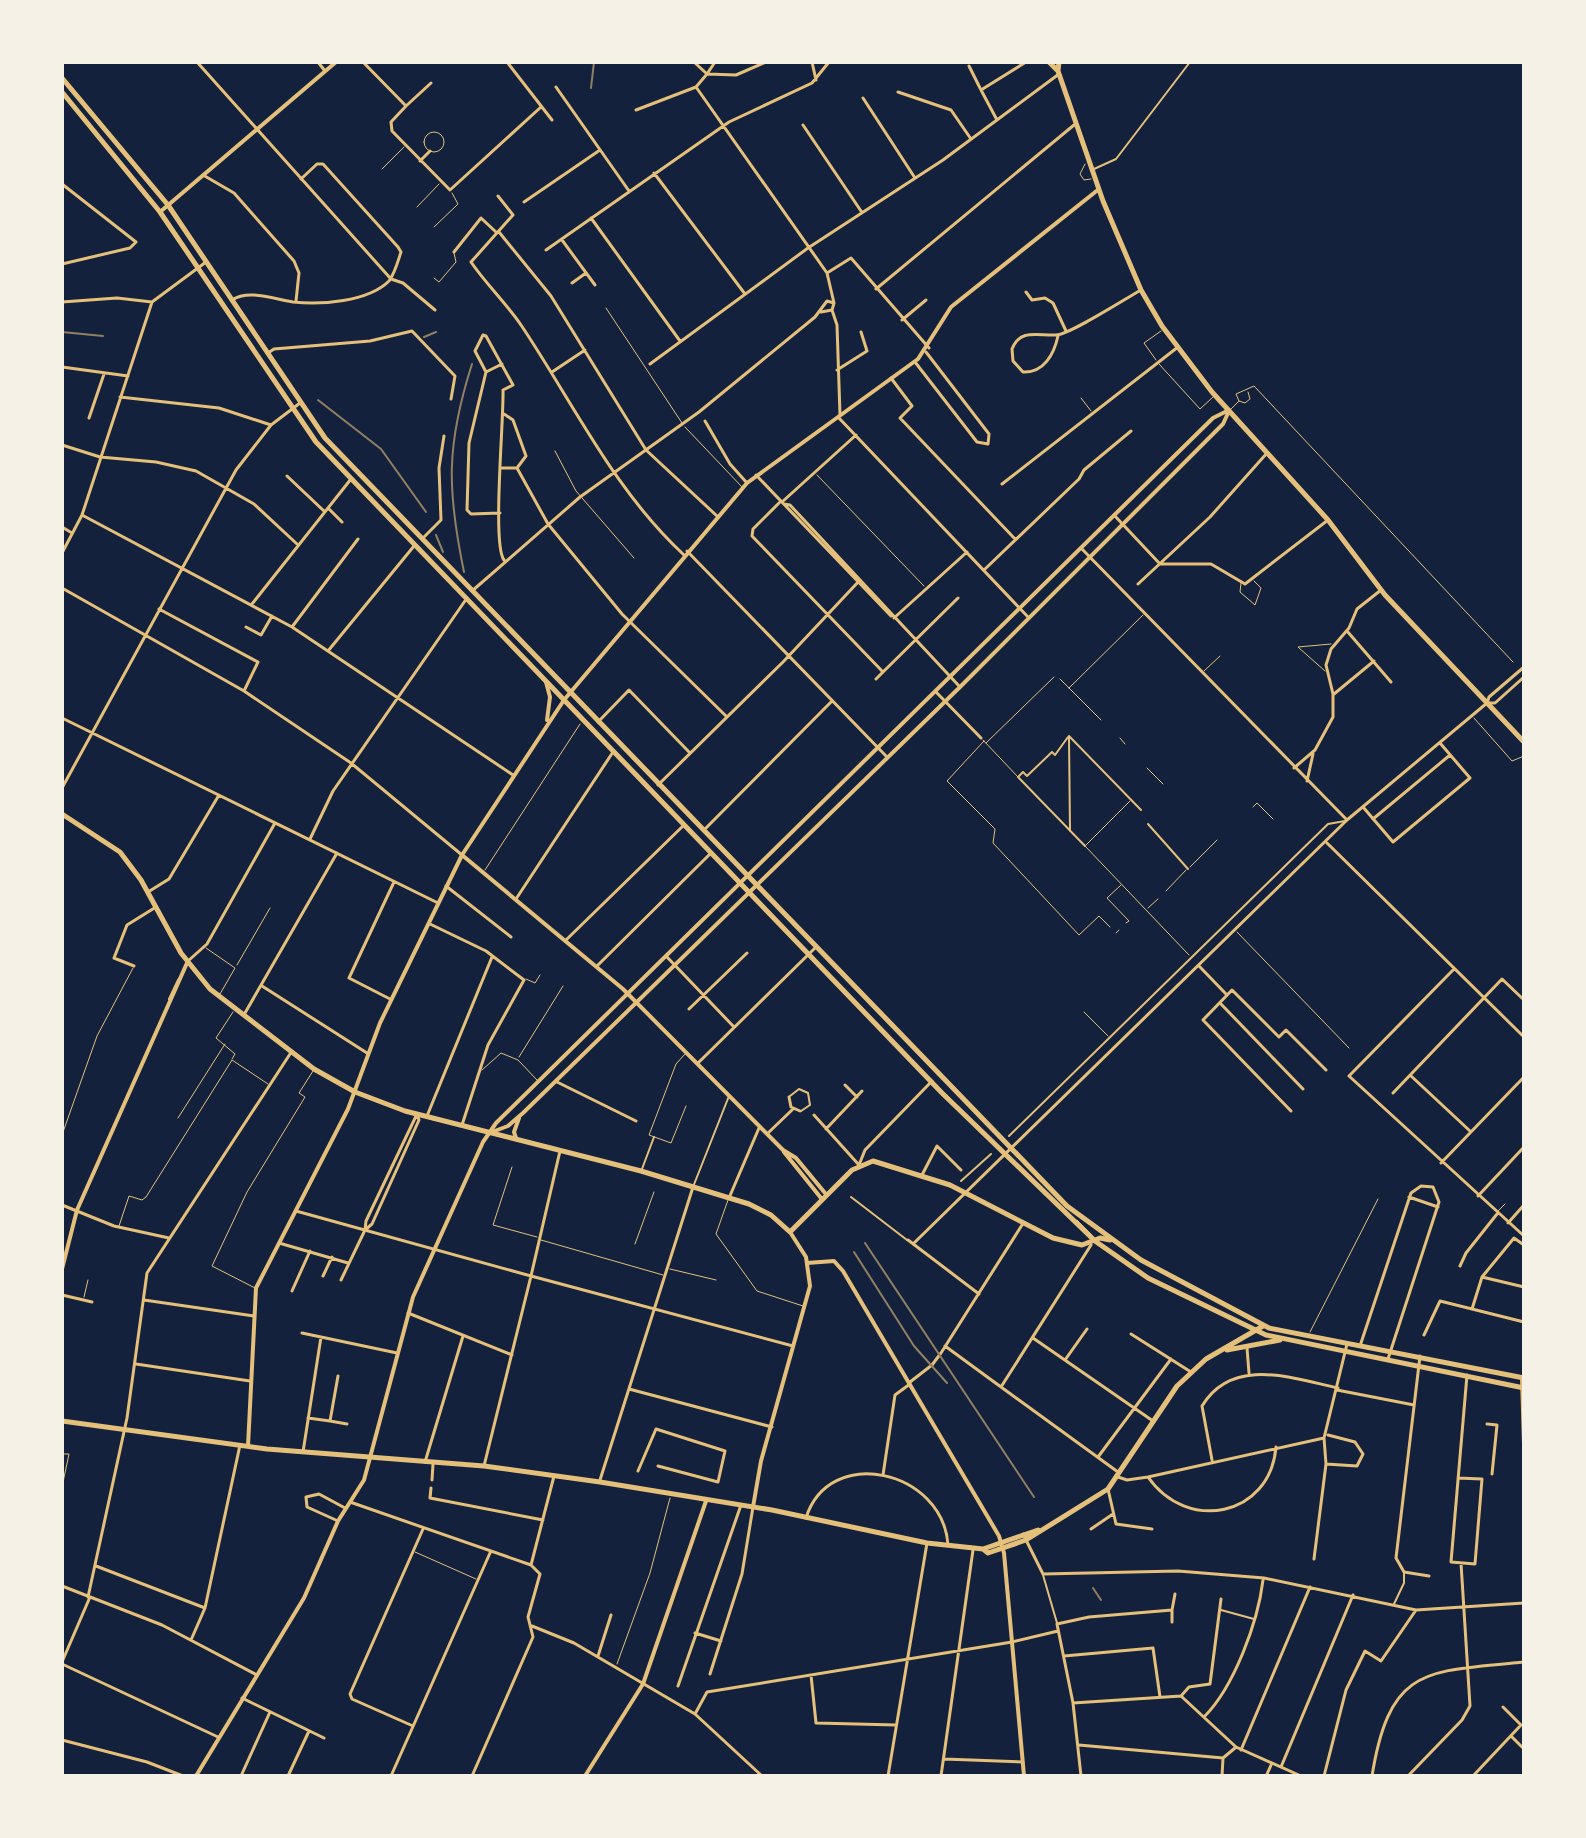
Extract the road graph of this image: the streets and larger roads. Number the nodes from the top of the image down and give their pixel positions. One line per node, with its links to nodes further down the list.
1 (197, 62): 36 (street)
2 (318, 62): 16 (street)
3 (336, 62): 16 (street)
4 (363, 62): 28 (street)
5 (507, 62): 29 (street)
6 (694, 62): 18 (street)
7 (715, 62): 18 (street)
8 (766, 62): 18 (street)
9 (812, 62): 20 (street)
10 (829, 62): 20 (street)
11 (1026, 62): 24 (street)
12 (1049, 62): 17 (main road)
13 (1059, 62): 17 (main road)
14 (1190, 62): 41 (street)
15 (969, 66): 24 (street)
16 (325, 71): 36 (street)
17 (1058, 72): 32 (street); 33 (main road)
18 (707, 74): 23 (street)
19 (62, 78): 51 (main road)
20 (816, 80): 35 (street)
21 (431, 83): 28 (street)
22 (556, 87): 38 (street)
23 (696, 87): 30 (street); 35 (street)
24 (981, 90): 32 (street)
25 (62, 92): 52 (main road)
26 (898, 92): 37 (street)
27 (863, 98): 44 (street)
28 (406, 106): 40 (street)
29 (541, 107): 31 (street); 40 (street)
30 (636, 110)
31 (552, 120)
32 (997, 120): 37 (street)
33 (1078, 124): 41 (main road); 68 (street)
34 (803, 125): 53 (street)
35 (723, 126): 42 (street); 57 (street)
36 (256, 128): 43 (street); 45 (street)
37 (971, 139): 44 (street)
38 (601, 149): 48 (street); 50 (street)
39 (430, 151): 40 (street)
40 (420, 161)
41 (1093, 170): 47 (main road)
42 (654, 173): 48 (street); 71 (street)
43 (203, 175): 51 (street); 76 (street)
44 (915, 178): 53 (street)
45 (301, 179): 65 (street); 65 (street)
46 (62, 184): 61 (street)
47 (1099, 189): 69 (main road); 88 (street)
48 (629, 191): 54 (street)
49 (498, 196): 55 (street)
50 (524, 202)
51 (168, 205): 52 (street); 60 (main road)
52 (160, 212): 62 (main road)
53 (862, 212): 57 (street)
54 (591, 218): 56 (street); 85 (street)
55 (498, 233): 59 (street); 87 (street); 96 (street)
56 (561, 239): 58 (street); 63 (street)
57 (808, 248): 64 (street); 71 (street)
58 (546, 250)
59 (454, 252)
60 (206, 262): 62 (street); 72 (main road)
61 (62, 264)
62 (198, 267): 75 (street); 103 (main road)
63 (586, 273): 66 (street); 67 (street)
64 (827, 273): 68 (street); 77 (street)
65 (391, 279): 76 (street); 78 (street)
66 (572, 283)
67 (595, 285)
68 (876, 289): 81 (street)
69 (1141, 290): 82 (street); 86 (main road)
70 (1026, 292): 82 (street)
71 (745, 294): 85 (street)
72 (232, 300): 76 (street); 89 (main road)
73 (926, 300): 81 (street)
74 (62, 302): 75 (street)
75 (152, 302): 98 (street)
76 (295, 302)
77 (834, 303): 79 (street); 80 (street)
78 (435, 310)
79 (832, 310): 80 (street); 94 (street)
80 (821, 312): 114 (street)
81 (902, 320): 88 (street)
82 (1066, 331): 84 (street)
83 (861, 332): 94 (street)
84 (1058, 336): 84 (street)
85 (681, 342): 92 (street)
86 (1178, 347): 104 (main road); 123 (street)
87 (585, 350): 96 (street); 114 (street)
88 (927, 350): 90 (street); 90 (street)
89 (268, 353): 101 (street); 102 (main road)
90 (915, 362): 99 (street)
91 (502, 364): 95 (street); 95 (street); 105 (street)
92 (650, 364)
93 (62, 367): 97 (street)
94 (837, 370): 106 (street)
95 (486, 372): 128 (street)
96 (551, 373): 119 (street)
97 (104, 374): 98 (street); 107 (street)
98 (128, 376): 100 (street)
99 (891, 378): 106 (street); 140 (street)
100 (120, 397): 109 (street); 116 (street)
101 (451, 399)
102 (300, 403): 103 (street); 139 (main road)
103 (293, 407): 109 (street); 122 (main road)
104 (1229, 410): 115 (main road); 130 (street); 135 (street)
105 (504, 414): 117 (street); 118 (street)
106 (839, 416): 111 (street); 120 (street)
107 (89, 418)
108 (705, 421): 125 (street)
109 (271, 425): 124 (street)
110 (1131, 431): 140 (street)
111 (856, 435): 126 (street); 144 (street)
112 (444, 436): 139 (street)
113 (62, 445): 116 (street)
114 (646, 450): 119 (street); 131 (street)
115 (1268, 451): 132 (main road); 149 (street)
116 (100, 457): 124 (street); 129 (street)
117 (501, 468): 118 (street); 128 (street)
118 (517, 468): 134 (street)
119 (612, 474): 134 (street); 146 (street)
120 (756, 475): 125 (street); 126 (street)
121 (287, 476): 127 (street)
122 (352, 479): 127 (street); 142 (main road)
123 (1002, 484)
124 (227, 486): 141 (street); 150 (street)
125 (745, 486): 131 (street)
126 (782, 503): 152 (street); 162 (street)
127 (326, 509): 133 (street); 141 (street)
128 (500, 513): 148 (street)
129 (82, 515): 137 (street); 150 (street)
130 (1114, 515): 135 (street); 143 (street)
131 (717, 516): 146 (street)
132 (1328, 520): 149 (street); 155 (main road)
133 (342, 522)
134 (548, 524): 148 (street); 166 (street)
135 (1123, 524): 147 (street); 149 (street)
136 (62, 527): 137 (street)
137 (72, 533): 145 (street)
138 (358, 539): 168 (street)
139 (422, 539): 156 (main road)
140 (1015, 539): 151 (street)
141 (297, 544): 159 (street)
142 (416, 544): 157 (main road); 172 (street)
143 (1081, 548): 147 (street); 161 (street)
144 (967, 552): 151 (street); 165 (street)
145 (62, 553)
146 (686, 553): 166 (street); 173 (street)
147 (1090, 556): 164 (street); 209 (street)
148 (504, 560): 156 (street)
149 (1160, 564): 153 (street)
150 (181, 568): 159 (street); 160 (street)
151 (984, 570): 161 (street)
152 (859, 582): 162 (street); 165 (street)
153 (1138, 584)
154 (62, 588): 170 (street)
155 (1381, 590): 169 (street); 192 (main road)
156 (472, 591): 186 (main road)
157 (467, 598): 181 (main road); 188 (street)
158 (958, 598): 171 (street)
159 (252, 604): 163 (street)
160 (158, 609): 170 (street); 184 (street)
161 (1022, 609): 164 (street); 178 (street)
162 (826, 615): 173 (street); 176 (street)
163 (272, 616): 167 (street); 168 (street)
164 (1029, 617): 183 (street)
165 (894, 618): 171 (street)
166 (628, 621): 186 (street); 193 (street)
167 (246, 627)
168 (292, 627): 172 (street)
169 (1347, 631): 174 (street); 187 (street)
170 (143, 636): 184 (street); 197 (street)
171 (915, 641): 176 (street); 178 (street)
172 (328, 651): 188 (street)
173 (790, 654): 190 (street); 193 (street)
174 (1374, 661): 182 (street); 187 (street)
175 (1524, 667): 179 (street)
176 (883, 672): 180 (street)
177 (1524, 676): 179 (street); 192 (street)
178 (951, 678): 183 (street); 185 (street)
179 (1512, 678): 192 (street)
180 (876, 679)
181 (545, 680): 189 (main road); 196 (street)
182 (1391, 682)
183 (960, 687): 191 (street)
184 (244, 691): 208 (street)
185 (936, 692): 191 (street); 202 (street)
186 (570, 693): 189 (street); 195 (main road)
187 (1333, 694): 203 (street)
188 (397, 698): 208 (street); 210 (street)
189 (564, 700): 196 (street); 204 (main road)
190 (832, 701): 202 (street); 223 (street)
191 (945, 701): 199 (street); 207 (street)
192 (1487, 703): 200 (main road); 201 (street)
193 (727, 717): 205 (street)
194 (62, 718): 197 (street)
195 (598, 722): 205 (street); 212 (main road)
196 (547, 723): 210 (street)
197 (90, 732): 213 (street); 214 (street)
198 (1069, 736): 216 (street); 224 (street); 224 (street)
199 (984, 741)
200 (1524, 742)
201 (1440, 743): 206 (street); 215 (street)
202 (878, 748): 207 (street); 232 (street)
203 (1315, 750): 209 (street); 211 (street)
204 (613, 751): 222 (main road); 239 (street)
205 (690, 753): 212 (street)
206 (1450, 755): 218 (street); 218 (street)
207 (886, 756): 236 (street)
208 (351, 763): 225 (street); 230 (street)
209 (1294, 768): 211 (street)
210 (513, 775): 230 (street)
211 (1307, 782): 219 (street)
212 (658, 785): 223 (main road)
213 (62, 788)
214 (219, 795): 220 (street); 237 (street)
215 (1363, 807): 218 (street); 219 (street)
216 (1141, 810)
217 (62, 814): 237 (main road)
218 (1373, 819)
219 (1347, 820): 226 (street); 300 (street)
220 (275, 823): 225 (street); 250 (street)
221 (1148, 824): 231 (street)
222 (684, 825): 229 (main road); 244 (street)
223 (703, 831): 232 (main road)
224 (1070, 831): 227 (street)
225 (310, 840): 228 (street)
226 (1326, 843): 254 (street); 255 (street)
227 (1085, 846)
228 (337, 853): 233 (street); 256 (street)
229 (711, 853): 234 (main road); 253 (street)
230 (462, 855): 235 (street); 239 (street)
231 (1188, 869)
232 (748, 878): 234 (street); 236 (main road)
233 (394, 882): 240 (street); 261 (street)
234 (741, 885): 238 (main road); 249 (street)
235 (446, 886): 240 (street); 243 (street)
236 (755, 886): 238 (street); 245 (main road)
237 (148, 892): 241 (main road)
238 (748, 892): 247 (main road); 251 (street)
239 (516, 899): 244 (street)
240 (438, 903): 242 (street)
241 (156, 907): 250 (main road); 252 (street)
242 (428, 924): 248 (street); 261 (street)
243 (511, 937)
244 (566, 940): 253 (street)
245 (816, 948): 247 (street); 273 (main road)
246 (747, 953): 258 (street)
247 (809, 954): 267 (street); 276 (main road)
248 (492, 957): 292 (street); 294 (street)
249 (667, 957): 251 (street); 257 (street)
250 (187, 963): 266 (main road); 325 (street)
251 (674, 964): 258 (street); 263 (street)
252 (134, 966)
253 (597, 966): 257 (street)
254 (1199, 966): 259 (street); 304 (street)
255 (1454, 969): 260 (street); 308 (street)
256 (262, 986): 266 (street); 269 (street)
257 (629, 995): 263 (street); 298 (street)
258 (703, 995): 265 (street); 267 (street)
259 (1227, 995): 264 (street); 272 (street)
260 (1485, 998): 262 (street); 268 (street); 274 (street)
261 (391, 999): 269 (street)
262 (1524, 1000)
263 (637, 1003): 271 (street); 277 (street)
264 (1220, 1003): 279 (street); 288 (street)
265 (689, 1009)
266 (242, 1016): 270 (main road)
267 (734, 1027): 271 (street)
268 (1524, 1037)
269 (367, 1053): 281 (street)
270 (290, 1054): 281 (main road); 334 (street)
271 (698, 1063): 283 (street)
272 (1326, 1070)
273 (938, 1075): 276 (main road); 304 (main road)
274 (1410, 1075): 282 (street); 297 (street)
275 (1524, 1077): 297 (street)
276 (932, 1081): 307 (main road); 309 (street)
277 (557, 1082): 289 (street); 293 (street)
278 (845, 1085): 285 (street)
279 (1303, 1089)
280 (862, 1091): 285 (street)
281 (355, 1092): 290 (main road); 326 (street)
282 (1393, 1093)
283 (729, 1095): 295 (street); 314 (street)
284 (789, 1097): 286 (street); 287 (street)
285 (857, 1097): 296 (street)
286 (793, 1109): 287 (street); 299 (street)
287 (800, 1111)
288 (1291, 1111)
289 (523, 1113): 298 (street); 302 (street)
290 (417, 1114): 292 (main road); 331 (street)
291 (814, 1115): 296 (street)
292 (427, 1116): 294 (main road)
293 (636, 1121)
294 (462, 1125): 298 (main road)
295 (760, 1126): 299 (street); 320 (street)
296 (826, 1129): 309 (street)
297 (1470, 1131): 308 (street)
298 (492, 1132): 302 (main road); 341 (street)
299 (767, 1134): 316 (street)
300 (1009, 1136)
301 (654, 1137): 311 (street)
302 (516, 1138): 305 (main road)
303 (1524, 1147): 317 (street)
304 (1012, 1150): 307 (street); 336 (main road)
305 (560, 1151): 311 (main road); 349 (street)
306 (991, 1154): 313 (street)
307 (1006, 1156): 315 (street); 338 (main road)
308 (1441, 1163): 317 (street)
309 (859, 1165): 312 (main road); 316 (main road)
310 (961, 1170): 312 (street)
311 (641, 1171): 314 (main road)
312 (922, 1175): 315 (main road)
313 (961, 1181)
314 (693, 1187): 320 (main road); 358 (street)
315 (965, 1193): 330 (main road); 339 (street)
316 (823, 1195): 332 (main road)
317 (1478, 1196): 328 (street)
318 (851, 1197): 323 (street)
319 (1409, 1197): 324 (street); 324 (street); 376 (street)
320 (729, 1198): 332 (main road)
321 (62, 1205): 325 (street)
322 (1524, 1205): 329 (street)
323 (864, 1207): 327 (street); 335 (street)
324 (1438, 1207): 378 (street)
325 (77, 1210): 334 (street); 347 (street)
326 (296, 1211): 331 (street); 337 (street)
327 (859, 1211)
328 (1497, 1213): 329 (street); 346 (street)
329 (1508, 1223): 333 (street)
330 (1022, 1225): 338 (main road); 354 (street)
331 (365, 1230): 341 (street); 344 (street)
332 (790, 1232): 345 (street)
333 (1524, 1236)
334 (170, 1238): 356 (street)
335 (908, 1240): 339 (street)
336 (1115, 1242): 338 (main road); 363 (main road)
337 (279, 1243): 342 (street); 361 (street)
338 (1093, 1243): 365 (main road); 371 (street)
339 (913, 1244): 354 (street)
340 (1524, 1245): 350 (street)
341 (434, 1250): 349 (street); 360 (street)
342 (310, 1251): 343 (street); 353 (street)
343 (332, 1257): 344 (street); 348 (street)
344 (349, 1263): 351 (street)
345 (807, 1263): 377 (street); 395 (street)
346 (1460, 1266)
347 (62, 1269)
348 (323, 1276)
349 (531, 1276): 358 (street); 382 (street)
350 (1482, 1277): 352 (street); 359 (street)
351 (341, 1280)
352 (1524, 1287)
353 (292, 1291)
354 (979, 1294): 375 (street)
355 (62, 1295): 357 (street)
356 (144, 1300): 361 (street); 387 (street)
357 (92, 1302)
358 (655, 1310): 377 (street); 398 (street)
359 (1472, 1310): 362 (street); 368 (street)
360 (408, 1313): 369 (street); 379 (street)
361 (254, 1316): 394 (street)
362 (1524, 1322)
363 (1263, 1326): 365 (main road); 374 (main road)
364 (1087, 1329): 385 (street)
365 (1253, 1330): 372 (main road); 381 (main road)
366 (302, 1333): 370 (street)
367 (1131, 1334): 384 (street)
368 (1424, 1335)
369 (463, 1336): 382 (street); 421 (street)
370 (321, 1337): 379 (street); 402 (street)
371 (1033, 1338): 385 (street); 396 (street)
372 (1283, 1340): 373 (main road); 380 (main road)
373 (1247, 1344): 381 (main road); 390 (street)
374 (1347, 1344): 376 (main road); 380 (street)
375 (945, 1346): 395 (street); 396 (street)
376 (1360, 1346): 378 (main road)
377 (794, 1347): 410 (street)
378 (1391, 1351): 383 (main road); 386 (street)
379 (397, 1353): 419 (street)
380 (1345, 1353): 386 (main road); 399 (street)
381 (1215, 1354): 389 (main road)
382 (512, 1355): 424 (street)
383 (1420, 1356): 388 (street); 393 (main road)
384 (1171, 1359): 389 (street); 401 (street)
385 (1065, 1360): 401 (street)
386 (1388, 1360): 388 (main road)
387 (136, 1364): 394 (street); 411 (street)
388 (1419, 1366): 391 (main road); 400 (street)
389 (1191, 1372): 405 (main road)
390 (1249, 1373): 399 (street); 420 (street)
391 (1467, 1375): 397 (main road); 406 (street)
392 (338, 1376): 404 (street)
393 (1523, 1378): 397 (street)
394 (250, 1381): 415 (street)
395 (910, 1383): 428 (street); 452 (street)
396 (1001, 1387): 418 (street)
397 (1523, 1388): 413 (street)
398 (629, 1389): 410 (street); 435 (street)
399 (1338, 1389): 400 (street); 412 (street)
400 (1414, 1405): 463 (street)
401 (1135, 1408): 405 (street); 418 (street)
402 (308, 1418): 404 (street); 417 (street)
403 (62, 1421): 411 (main road)
404 (330, 1421): 408 (street)
405 (1153, 1421): 429 (main road)
406 (1463, 1421): 407 (street); 432 (street)
407 (1470, 1422)
408 (347, 1424)
409 (1487, 1424): 427 (street)
410 (772, 1427): 442 (street)
411 (125, 1428): 414 (main road); 461 (street)
412 (1326, 1436): 416 (street); 423 (street); 423 (street)
413 (1524, 1444)
414 (240, 1445): 415 (main road); 476 (street)
415 (248, 1446): 417 (main road)
416 (1276, 1447): 420 (street); 431 (street)
417 (303, 1453): 419 (main road)
418 (1098, 1457): 429 (street)
419 (370, 1459): 421 (main road); 440 (street)
420 (1212, 1460): 431 (street)
421 (425, 1462): 422 (main road)
422 (434, 1462): 424 (main road); 433 (street)
423 (1326, 1464): 459 (street)
424 (484, 1466): 430 (main road)
425 (658, 1466): 426 (street)
426 (638, 1471)
427 (1492, 1474)
428 (883, 1475): 445 (street); 454 (street)
429 (1120, 1475): 431 (street); 438 (main road)
430 (554, 1476): 435 (main road); 446 (street)
431 (1148, 1477)
432 (1458, 1478): 460 (street); 460 (street)
433 (432, 1480)
434 (635, 1480): 436 (street)
435 (600, 1482): 436 (main road)
436 (631, 1487): 439 (main road)
437 (431, 1488): 446 (street)
438 (1108, 1489): 444 (street); 451 (main road)
439 (706, 1501): 441 (main road); 500 (street)
440 (350, 1502): 443 (street); 448 (street)
441 (741, 1505): 442 (main road); 486 (street)
442 (753, 1507): 445 (main road); 488 (street)
443 (346, 1508): 447 (street); 447 (street)
444 (1113, 1514): 449 (street); 450 (street)
445 (806, 1518): 453 (main road)
446 (543, 1520): 462 (street)
447 (338, 1521): 499 (street)
448 (423, 1529): 458 (street); 511 (street)
449 (1091, 1529)
450 (1152, 1529)
451 (1025, 1537): 452 (main road); 457 (main road); 464 (street)
452 (1001, 1542): 456 (main road); 457 (street)
453 (927, 1543): 454 (main road); 493 (street)
454 (948, 1546): 455 (main road)
455 (973, 1549): 456 (main road); 490 (street)
456 (983, 1549): 457 (main road)
457 (1004, 1550): 489 (street)
458 (490, 1552): 462 (street); 511 (street)
459 (1314, 1559)
460 (1461, 1563): 475 (street)
461 (96, 1565): 471 (street); 476 (street)
462 (531, 1565): 484 (street)
463 (1404, 1572): 465 (street); 474 (street)
464 (1043, 1574): 466 (street); 483 (street)
465 (1429, 1576)
466 (1264, 1578): 468 (street); 481 (street)
467 (62, 1586): 471 (street)
468 (1310, 1587): 470 (street); 518 (street)
469 (1175, 1594): 478 (street)
470 (1353, 1595): 474 (street); 524 (street)
471 (89, 1597): 487 (street); 495 (street)
472 (1221, 1599): 477 (street)
473 (1524, 1603): 475 (street)
474 (1394, 1604): 479 (street)
475 (1463, 1607): 479 (street); 496 (street)
476 (205, 1608): 487 (street)
477 (1220, 1609): 481 (street); 502 (street)
478 (1172, 1610): 482 (street); 483 (street)
479 (1416, 1610): 542 (street)
480 (611, 1615): 491 (street)
481 (1255, 1619): 509 (street)
482 (1172, 1622)
483 (1057, 1624): 485 (street)
484 (532, 1626): 491 (street); 532 (street)
485 (1058, 1631): 489 (street); 492 (street)
486 (695, 1633): 488 (street); 501 (street)
487 (191, 1640): 499 (street)
488 (721, 1641): 497 (street)
489 (1012, 1642): 490 (street); 522 (street)
490 (960, 1651): 493 (street); 521 (street)
491 (598, 1656): 500 (street)
492 (1064, 1656): 503 (street); 505 (street)
493 (907, 1658): 498 (street); 510 (street)
494 (1524, 1662): 496 (street)
495 (62, 1663): 514 (street)
496 (1468, 1668): 543 (street); 544 (street)
497 (710, 1674)
498 (811, 1674): 508 (street); 510 (street)
499 (257, 1675): 504 (street)
500 (643, 1684): 508 (street); 533 (street)
501 (678, 1686)
502 (1181, 1696): 503 (street); 509 (street)
503 (1160, 1697): 505 (street)
504 (242, 1698): 507 (street); 514 (street)
505 (1073, 1703): 517 (street)
506 (1503, 1707): 513 (street)
507 (270, 1712): 512 (street); 529 (street)
508 (695, 1714): 525 (street)
509 (1204, 1717): 518 (street)
510 (896, 1725): 536 (street)
511 (413, 1726): 531 (street)
512 (309, 1731): 515 (street); 530 (street)
513 (1511, 1736): 519 (street); 545 (street)
514 (219, 1737): 528 (street)
515 (324, 1738)
516 (62, 1740): 527 (street)
517 (1079, 1745): 520 (street); 539 (street)
518 (1239, 1748): 520 (street); 523 (street)
519 (1524, 1749)
520 (1223, 1758): 540 (street)
521 (944, 1759): 522 (street); 537 (street)
522 (1023, 1762): 538 (street)
523 (1272, 1763): 524 (street); 526 (street)
524 (1281, 1767): 541 (street)
525 (757, 1771): 534 (street); 535 (street)
526 (1267, 1774)
527 (183, 1776)
528 (196, 1776)
529 (241, 1776)
530 (288, 1776)
531 (391, 1776)
532 (472, 1776)
533 (585, 1776)
534 (752, 1776)
535 (762, 1776)
536 (888, 1776)
537 (941, 1776)
538 (1024, 1776)
539 (1081, 1776)
540 (1222, 1776)
541 (1301, 1776)
542 (1324, 1776)
543 (1372, 1776)
544 (1408, 1776)
545 (1473, 1776)

